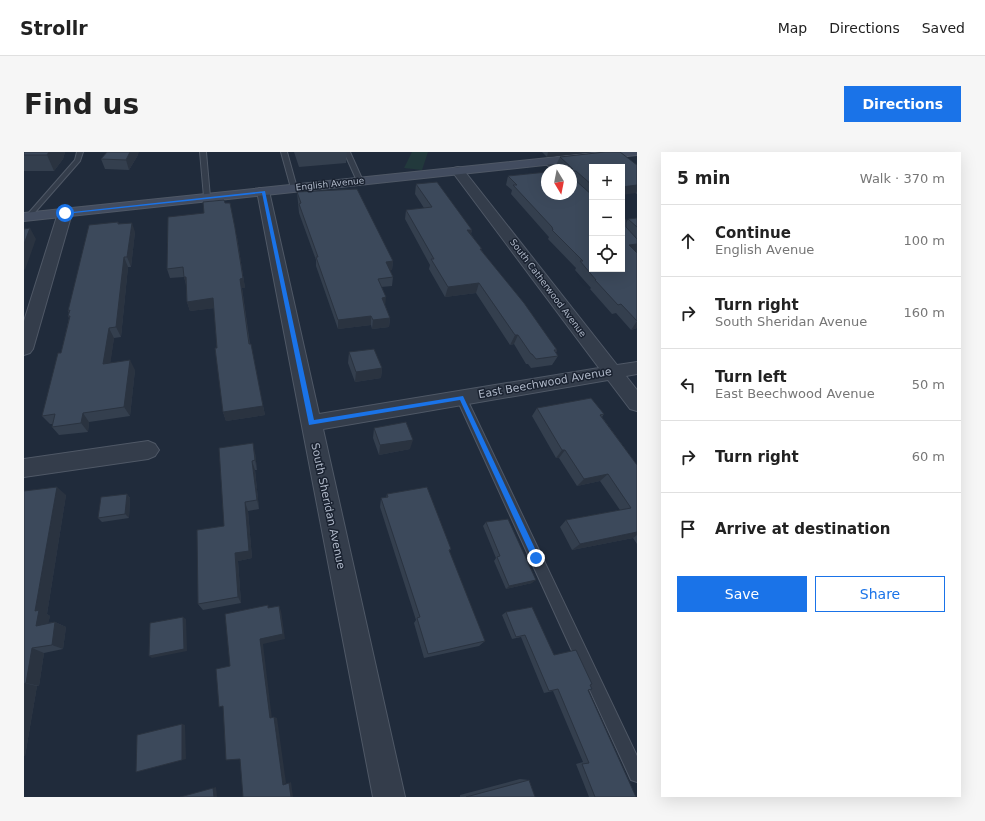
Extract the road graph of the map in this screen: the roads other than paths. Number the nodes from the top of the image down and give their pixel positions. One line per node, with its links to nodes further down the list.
1 (80, 152): 14 (lane)
2 (203, 152): 12 (lane)
3 (284, 152): 10 (lane)
4 (347, 152): 9 (lane)
5 (637, 152): 6 (street, English Avenue)
6 (564, 164)
7 (541, 167): 8 (street, English Avenue)
8 (458, 171): 9 (street, English Avenue); 17 (street, South Catherwood Avenue)
9 (360, 181): 10 (street, English Avenue)
10 (294, 188): 11 (street, English Avenue)
11 (263, 192): 12 (street, English Avenue); 20 (street, South Sheridan Avenue)
12 (207, 198): 13 (street, English Avenue)
13 (65, 213): 14 (street, English Avenue); 15 (street)
14 (26, 217)
15 (24, 349)
16 (637, 368): 17 (street, East Beechwood Avenue)
17 (612, 372): 18 (street, East Beechwood Avenue); 19 (street, South Catherwood Avenue)
18 (461, 397): 20 (street, East Beechwood Avenue); 23 (lane)
19 (637, 404)
20 (311, 423): 24 (street, South Sheridan Avenue)
21 (148, 450): 22 (street)
22 (24, 468)
23 (637, 774)
24 (389, 797)

